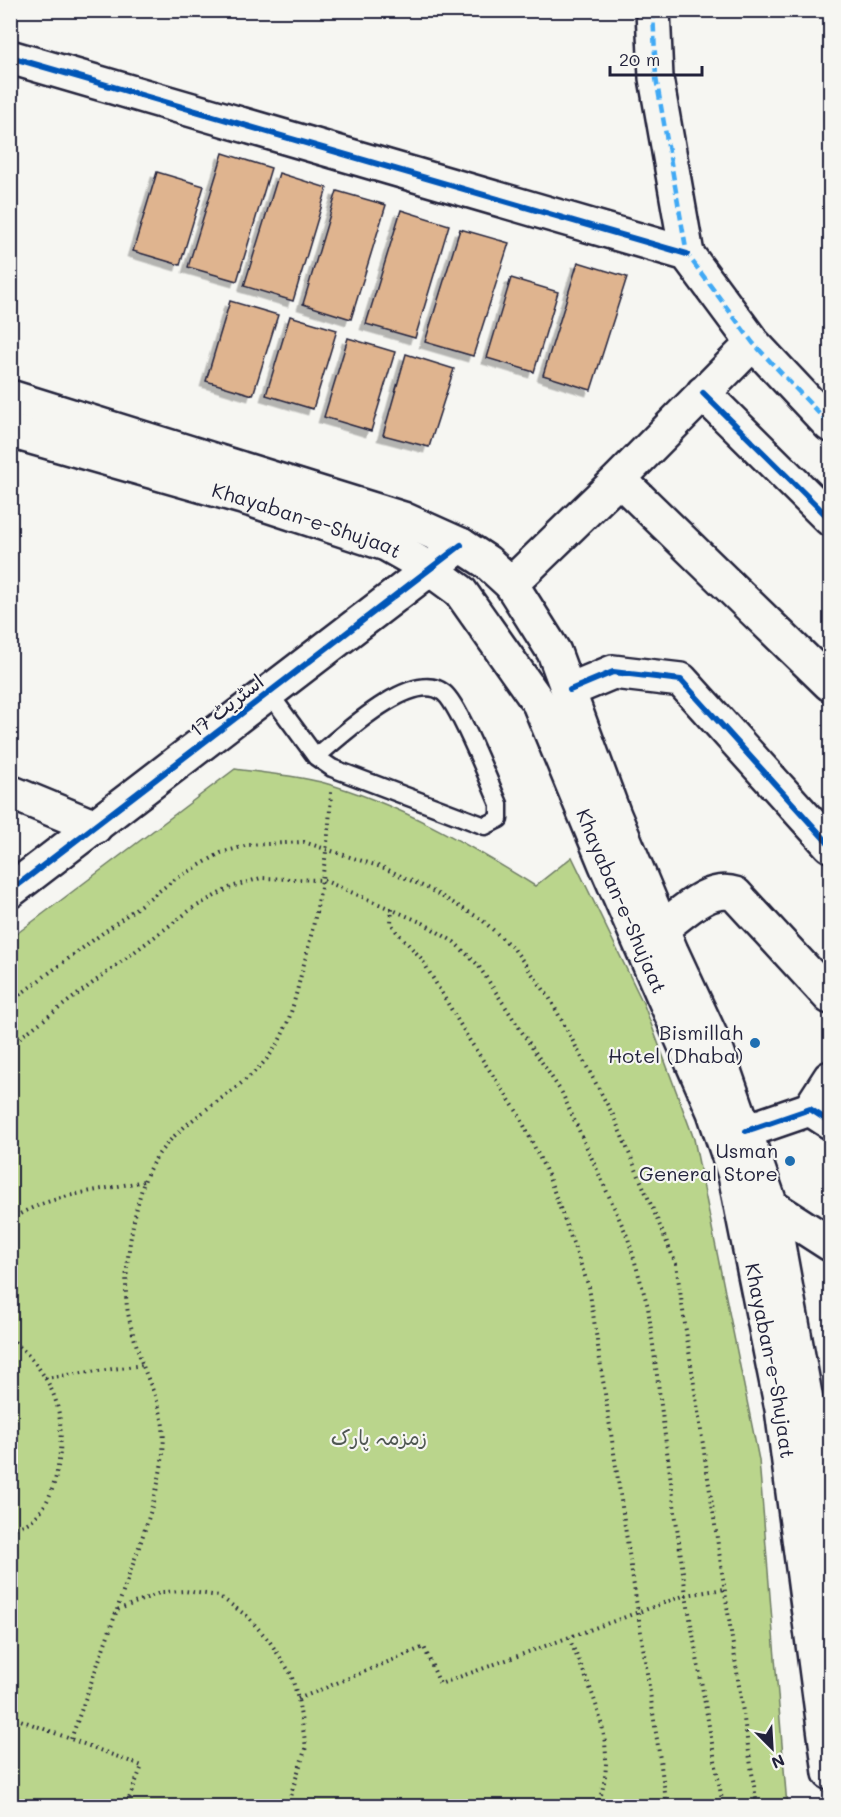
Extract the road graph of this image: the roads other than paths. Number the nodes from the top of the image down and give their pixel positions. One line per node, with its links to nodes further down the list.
1 (653, 10): 3 (street)
2 (10, 57): 3 (street)
3 (687, 254): 4 (street)
4 (753, 342): 5 (street); 7 (street)
5 (704, 393): 9 (street); 10 (street)
6 (10, 397): 11 (street, Khayaban-e-Shujaat)
7 (831, 425)
8 (10, 431): 12 (street, Khayaban-e-Shujaat)
9 (619, 479): 13 (street); 14 (street)
10 (831, 519)
11 (461, 545): 12 (street, اسٹریٹ 17); 13 (street, Khayaban-e-Shujaat)
12 (430, 569): 16 (street, اسٹریٹ 17); 30 (street, Khayaban-e-Shujaat)
13 (511, 584): 15 (street, Khayaban-e-Shujaat)
14 (831, 684)
15 (570, 690): 20 (street); 22 (street, Khayaban-e-Shujaat)
16 (269, 693): 17 (lane); 19 (street, اسٹریٹ 17)
17 (315, 757): 17 (lane)
18 (10, 792): 19 (street)
19 (95, 827): 21 (street, اسٹریٹ 17)
20 (831, 845)
21 (10, 891)
22 (661, 928): 23 (street); 26 (street, Khayaban-e-Shujaat)
23 (831, 997)
24 (831, 1078): 25 (street)
25 (820, 1116): 26 (street)
26 (746, 1131): 27 (street, Khayaban-e-Shujaat)
27 (771, 1206): 28 (street); 29 (street, Khayaban-e-Shujaat)
28 (831, 1244)
29 (831, 1581)
30 (830, 1766)

